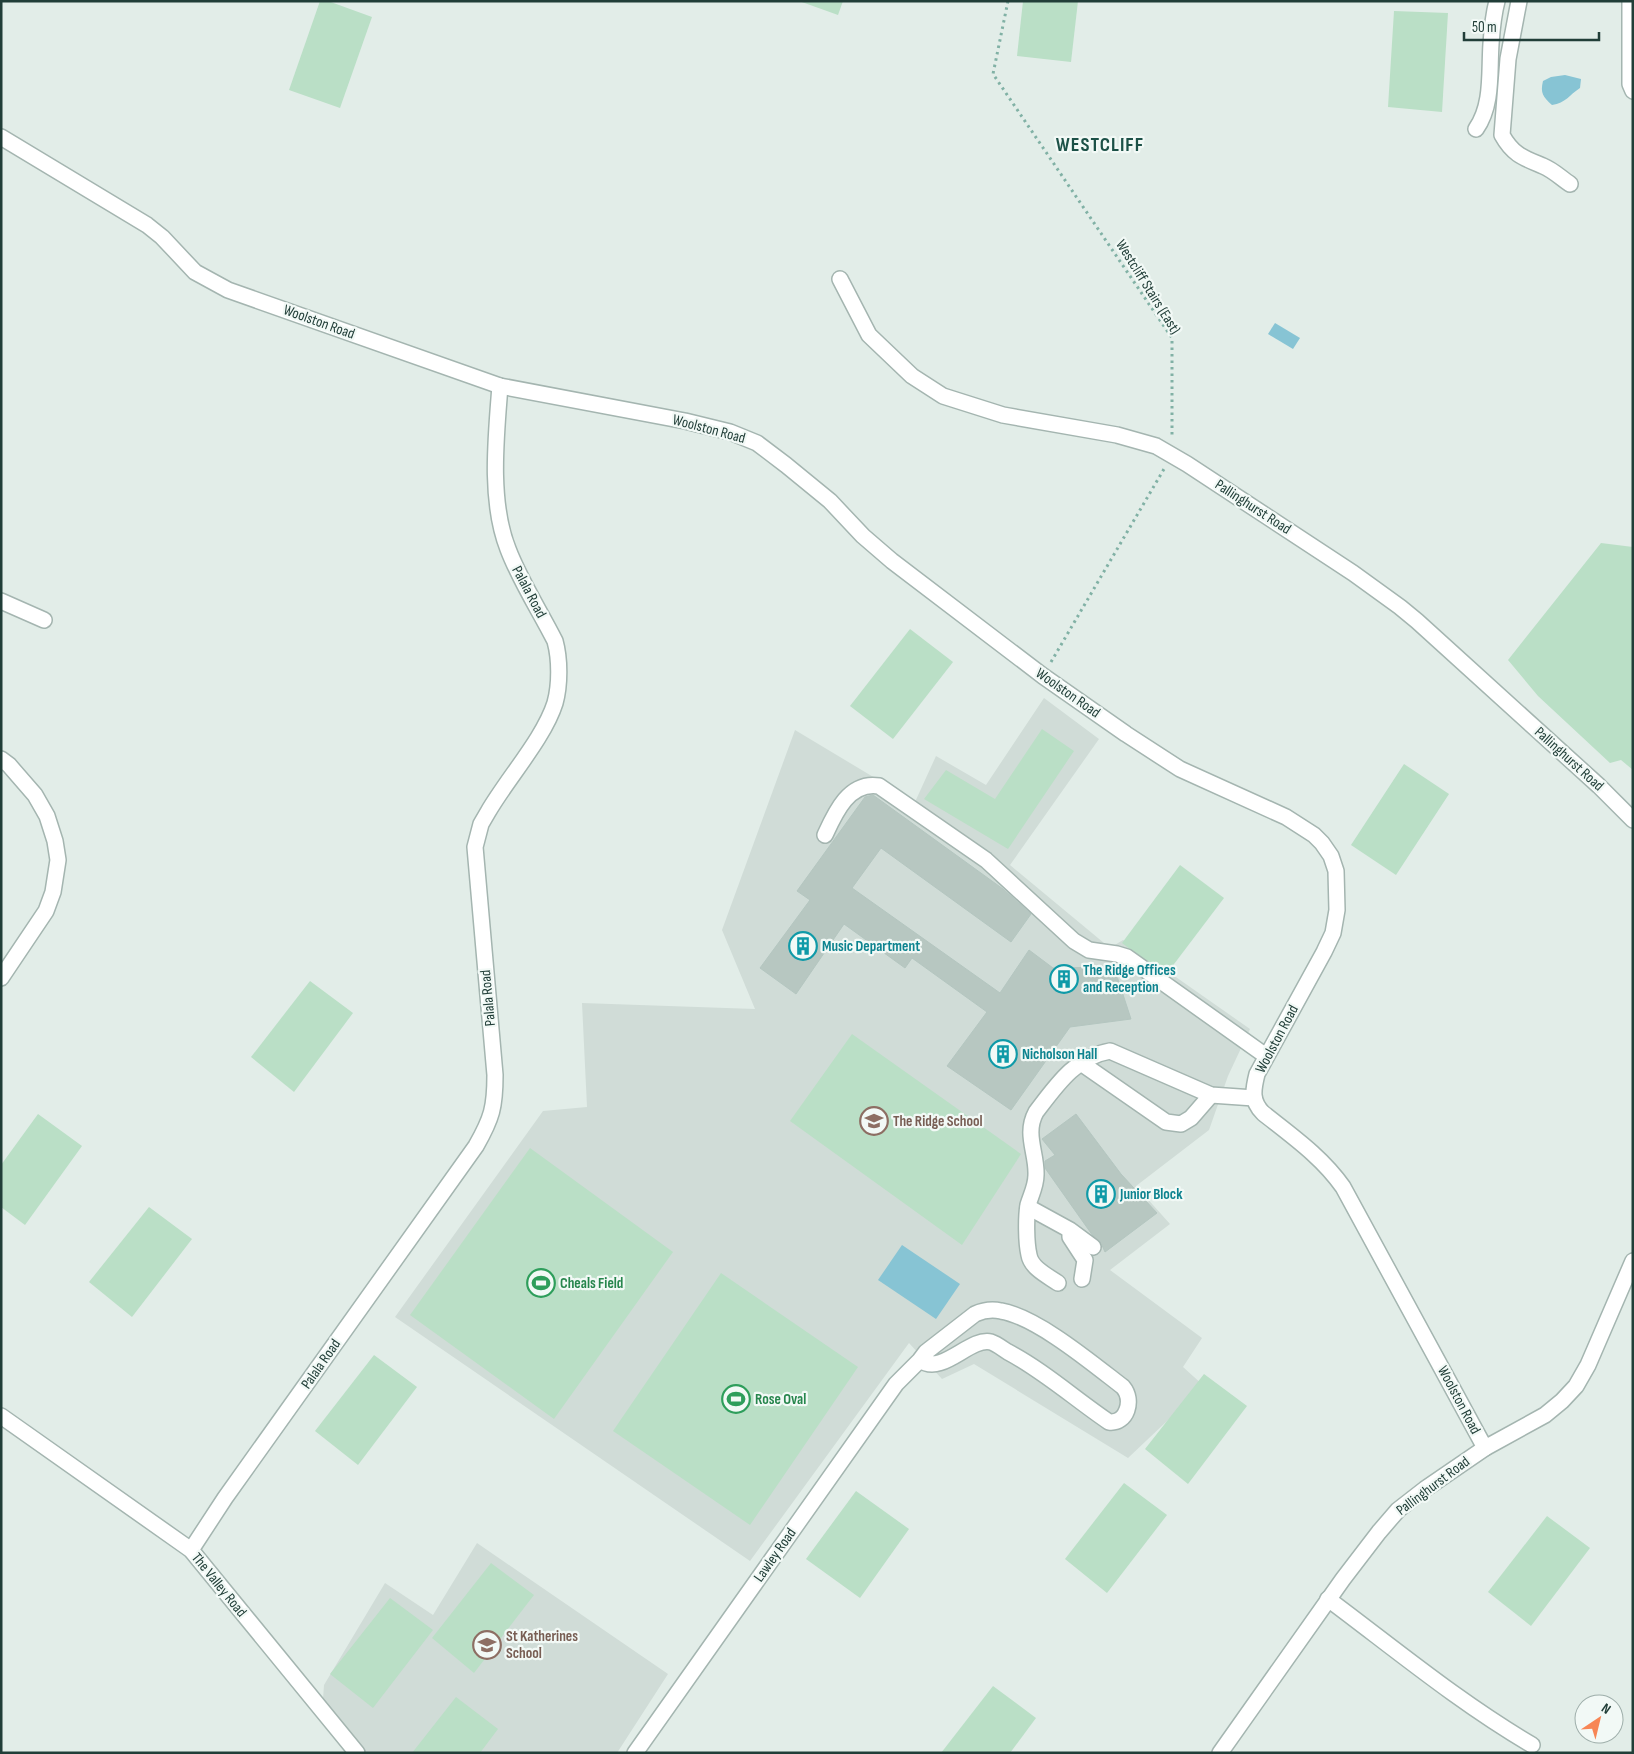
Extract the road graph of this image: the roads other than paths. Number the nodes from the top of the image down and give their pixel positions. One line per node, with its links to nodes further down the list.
1 (1497, 1): 5 (street)
2 (1519, 1): 7 (street)
3 (1630, 1): 4 (street)
4 (1633, 91)
5 (1476, 128)
6 (1, 137): 9 (street, Woolston Road)
7 (1570, 184)
8 (840, 279): 13 (street, Pallinghurst Road)
9 (500, 386): 16 (street, Woolston Road); 29 (street, Palala Road)
10 (1, 601): 11 (street)
11 (44, 620)
12 (1, 759): 15 (street)
13 (1633, 820)
14 (825, 835): 16 (street)
15 (1, 978)
16 (1266, 1056): 19 (street, Woolston Road)
17 (1081, 1063): 18 (street); 18 (street); 20 (street)
18 (1211, 1095): 19 (street)
19 (1254, 1098): 28 (street, Woolston Road)
20 (1028, 1207): 21 (street); 25 (street)
21 (1070, 1230): 22 (street); 24 (street)
22 (1093, 1247)
23 (1633, 1261): 28 (street, Pallinghurst Road)
24 (1082, 1279)
25 (1058, 1283)
26 (920, 1360): 26 (street, Lawley Road); 33 (street, Lawley Road)
27 (1, 1416): 29 (street, The Valley Road)
28 (1485, 1448): 30 (street, Pallinghurst Road)
29 (191, 1550): 32 (street, The Valley Road)
30 (1328, 1599): 31 (street); 34 (street, Pallinghurst Road)
31 (1532, 1745)
32 (357, 1753)
33 (635, 1753)
34 (1220, 1753)

